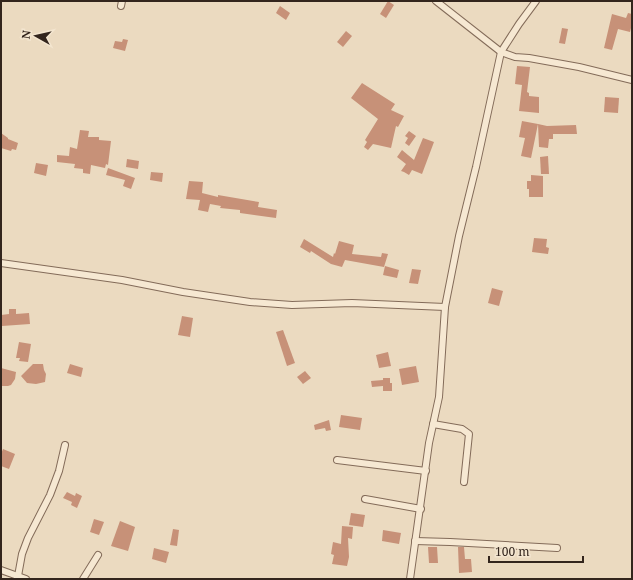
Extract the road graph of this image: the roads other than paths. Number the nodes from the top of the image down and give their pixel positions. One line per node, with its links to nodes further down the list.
1 (436, 1): 3 (street)
2 (536, 1): 3 (street)
3 (501, 52): 4 (street); 6 (street)
4 (632, 80)
5 (1, 263): 6 (street)
6 (444, 308): 7 (street)
7 (433, 424): 10 (street); 11 (street)
8 (65, 445): 18 (street)
9 (337, 460): 10 (street)
10 (426, 471): 13 (street)
11 (464, 482)
12 (365, 499): 13 (street)
13 (421, 509): 14 (street)
14 (415, 541): 15 (street); 21 (street)
15 (557, 548)
16 (98, 555): 20 (street)
17 (1, 570): 18 (street)
18 (18, 576): 19 (street)
19 (26, 579)
20 (83, 579)
21 (410, 579)

